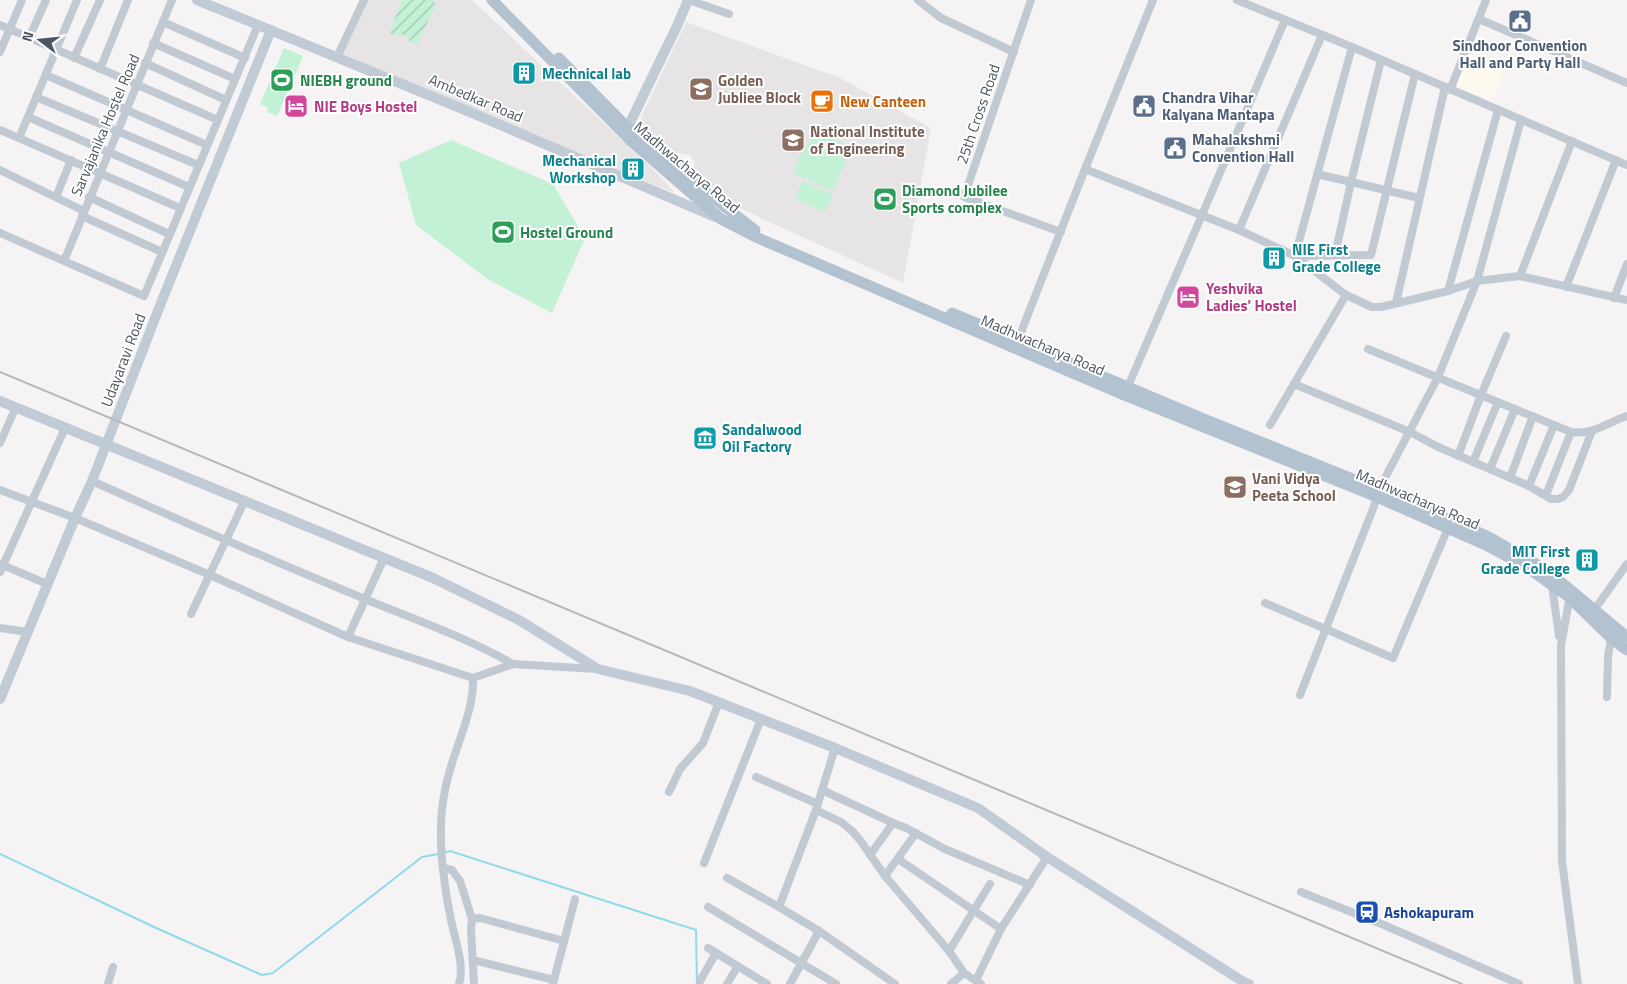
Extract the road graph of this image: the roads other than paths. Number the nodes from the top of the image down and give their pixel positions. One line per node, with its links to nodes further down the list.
1 (22, 0): 23 (street)
2 (46, 0): 26 (street)
3 (77, 0): 29 (street)
4 (100, 0): 33 (street)
5 (128, 0): 37 (street)
6 (172, 0): 20 (street, Sarvajanika Hostel Road)
7 (197, 0): 22 (street, Ambedkar Road)
8 (364, 0): 32 (street)
9 (492, 0): 53 (main road, Madhwacharya Road)
10 (503, 0): 53 (main road)
11 (688, 0): 17 (street); 53 (street)
12 (918, 0): 31 (street)
13 (1031, 0): 31 (street, 25th Cross Road)
14 (1153, 0): 62 (street)
15 (1237, 0): 19 (street)
16 (1484, 1): 18 (street)
17 (729, 14)
18 (1479, 19): 41 (street); 43 (street)
19 (1284, 20): 25 (street); 74 (street)
20 (163, 22): 27 (street, Sarvajanika Hostel Road); 34 (street)
21 (0, 25): 23 (street)
22 (258, 25): 24 (street, Ambedkar Road); 34 (street)
23 (10, 29): 26 (street); 30 (street)
24 (271, 30): 32 (street, Ambedkar Road); 114 (street, Udayaravi Road)
25 (1322, 35): 28 (street); 77 (street)
26 (29, 38): 29 (street)
27 (154, 43): 36 (street, Sarvajanika Hostel Road); 40 (street)
28 (1352, 47): 35 (street); 65 (street)
29 (56, 50): 33 (street); 39 (street)
30 (0, 52)
31 (1014, 52): 78 (street, 25th Cross Road)
32 (337, 57): 75 (street, Ambedkar Road)
33 (74, 58): 37 (street)
34 (244, 58): 40 (street)
35 (1381, 60): 38 (street); 66 (street)
36 (145, 63): 42 (street, Sarvajanika Hostel Road); 45 (street)
37 (100, 69): 42 (street)
38 (1415, 74): 43 (street); 68 (street)
39 (46, 75): 44 (street); 46 (street)
40 (235, 80): 45 (street)
41 (1627, 83)
42 (136, 85): 46 (street, Sarvajanika Hostel Road); 49 (street)
43 (1448, 89): 47 (street); 71 (street)
44 (36, 97): 48 (street); 52 (street)
45 (226, 100): 49 (street)
46 (126, 110): 52 (street, Sarvajanika Hostel Road); 56 (street)
47 (1498, 110): 50 (street); 89 (street)
48 (28, 117): 54 (street); 57 (street)
49 (218, 120): 56 (street)
50 (1522, 120): 55 (street); 87 (street)
51 (0, 130): 54 (street)
52 (117, 130): 57 (street, Sarvajanika Hostel Road); 60 (street)
53 (626, 131): 75 (main road, Madhwacharya Road); 76 (main road, Madhwacharya Road)
54 (19, 138): 58 (street)
55 (1572, 141): 59 (street); 86 (street)
56 (207, 145): 60 (street)
57 (108, 151): 64 (street, Sarvajanika Hostel Road); 67 (street)
58 (71, 160): 64 (street); 69 (street)
59 (1616, 160): 61 (street); 88 (street)
60 (198, 164): 67 (street)
61 (1627, 165)
62 (1085, 169): 74 (street); 78 (street)
63 (0, 170): 69 (street)
64 (99, 173): 70 (street, Sarvajanika Hostel Road); 72 (street)
65 (1317, 174): 66 (street); 83 (street)
66 (1351, 182): 68 (street); 82 (street)
67 (189, 187): 72 (street)
68 (1386, 190): 71 (street); 82 (street)
69 (56, 197): 73 (street)
70 (90, 197): 73 (street, Sarvajanika Hostel Road); 80 (street)
71 (1419, 198): 93 (street)
72 (180, 208): 80 (street)
73 (83, 213): 81 (street); 84 (street, Sarvajanika Hostel Road)
74 (1202, 216): 77 (street); 99 (street)
75 (721, 219): 76 (street, Ambedkar Road); 95 (main road, Madhwacharya Road)
76 (743, 222): 95 (main road, Madhwacharya Road)
77 (1239, 230): 83 (street)
78 (1061, 232): 95 (street)
79 (0, 233): 84 (street)
80 (169, 234): 81 (street)
81 (162, 252): 84 (street)
82 (1335, 255): 83 (street)
83 (1296, 256): 90 (street)
84 (64, 260)
85 (1627, 264): 91 (street)
86 (1520, 276): 87 (street); 88 (street)
87 (1477, 281): 89 (street); 97 (street)
88 (1566, 287): 91 (street)
89 (1448, 291): 93 (street)
90 (1346, 295): 93 (street); 98 (street)
91 (1614, 298): 92 (street)
92 (1627, 300)
93 (1396, 304)
94 (1506, 336): 100 (street)
95 (1016, 345): 99 (main road, Madhwacharya Road)
96 (1368, 348): 97 (street)
97 (1438, 377): 100 (street); 110 (street)
98 (1294, 384): 108 (street); 110 (street)
99 (1126, 391): 122 (main road, Madhwacharya Road)
100 (1481, 395): 102 (street); 115 (street)
101 (0, 401): 103 (street)
102 (1498, 402): 104 (street); 116 (street)
103 (16, 407): 109 (street); 113 (street)
104 (1515, 409): 105 (street); 117 (street)
105 (1533, 416): 107 (street); 118 (street)
106 (1627, 416): 112 (street)
107 (1554, 424): 111 (street); 120 (street)
108 (1270, 425)
109 (65, 428): 114 (street); 124 (street)
110 (1410, 432): 115 (street); 122 (street)
111 (1571, 432): 112 (street); 123 (street)
112 (1592, 432): 123 (street)
113 (0, 443)
114 (107, 444): 119 (street, Udayaravi Road); 125 (street)
115 (1458, 456): 116 (street)
116 (1473, 462): 117 (street)
117 (1490, 469): 118 (street)
118 (1510, 478): 120 (street)
119 (92, 482): 126 (street, Udayaravi Road); 128 (street)
120 (1529, 486): 123 (street)
121 (0, 490): 124 (street)
122 (1379, 493): 127 (main road, Madhwacharya Road); 135 (main road, Madhwacharya Road); 141 (street)
123 (1546, 496)
124 (33, 502): 126 (street); 131 (street)
125 (244, 502): 128 (street); 129 (street)
126 (75, 518): 132 (street); 133 (street, Udayaravi Road)
127 (1448, 528): 134 (main road, Madhwacharya Road); 141 (street)
128 (226, 541): 132 (street); 136 (street)
129 (384, 558): 136 (street); 149 (street)
130 (1627, 564): 139 (street)
131 (1, 567): 133 (street)
132 (210, 575): 138 (street); 143 (street)
133 (47, 584): 142 (street, Udayaravi Road)
134 (1552, 586): 135 (main road, Madhwacharya Road); 146 (street)
135 (1571, 594): 139 (main road, Madhwacharya Road); 146 (street)
136 (366, 600): 143 (street); 148 (street)
137 (1265, 603): 141 (street)
138 (190, 614)
139 (1591, 614): 144 (main road, Madhwacharya Road); 145 (main road, Madhwacharya Road)
140 (0, 628): 142 (street)
141 (1326, 628): 151 (street)
142 (28, 632): 153 (street, Udayaravi Road)
143 (348, 637): 150 (street)
144 (1627, 637)
145 (1611, 638): 147 (main road, Madhwacharya Road); 152 (street)
146 (1561, 645): 206 (street)
147 (1627, 650)
148 (513, 664): 149 (street); 150 (street)
149 (598, 669): 154 (street)
150 (473, 678): 167 (street)
151 (1300, 695)
152 (1607, 697)
153 (0, 698)
154 (719, 702): 155 (street); 159 (street)
155 (761, 719): 156 (street); 166 (street)
156 (836, 748): 158 (street); 164 (street)
157 (756, 777): 160 (street)
158 (822, 790): 160 (street); 161 (street)
159 (669, 792)
160 (817, 807): 163 (street); 175 (street)
161 (893, 824): 162 (street); 163 (street)
162 (916, 833): 165 (street); 171 (street)
163 (870, 855): 168 (street)
164 (1046, 857): 171 (street); 194 (street)
165 (898, 859): 168 (street); 176 (street)
166 (704, 863)
167 (443, 866): 177 (street); 196 (street)
168 (885, 876): 182 (street)
169 (727, 878): 175 (street)
170 (990, 884): 176 (street)
171 (1030, 885): 178 (street)
172 (1301, 892): 205 (street)
173 (575, 899): 180 (street)
174 (708, 907): 185 (street)
175 (779, 907): 179 (street)
176 (973, 910): 178 (street); 182 (street)
177 (472, 919): 180 (street); 184 (street)
178 (1001, 929): 193 (street)
179 (819, 931): 185 (street); 203 (street)
180 (564, 941): 191 (street)
181 (708, 948): 183 (street)
182 (949, 951): 188 (street)
183 (716, 953): 186 (street); 190 (street)
184 (473, 960): 191 (street); 197 (street)
185 (802, 963): 189 (street); 200 (street)
186 (738, 966): 192 (street); 198 (street)
187 (114, 967): 195 (street)
188 (964, 973): 193 (street); 204 (street)
189 (824, 976): 201 (street); 202 (street)
190 (700, 981)
191 (553, 982)
192 (758, 982): 199 (street)
193 (978, 982)
194 (1244, 983)
195 (108, 984)
196 (459, 984)
197 (474, 984)
198 (727, 984)
199 (767, 984)
200 (790, 984)
201 (819, 984)
202 (836, 984)
203 (896, 984)
204 (951, 984)
205 (1519, 984)
206 (1578, 984)

